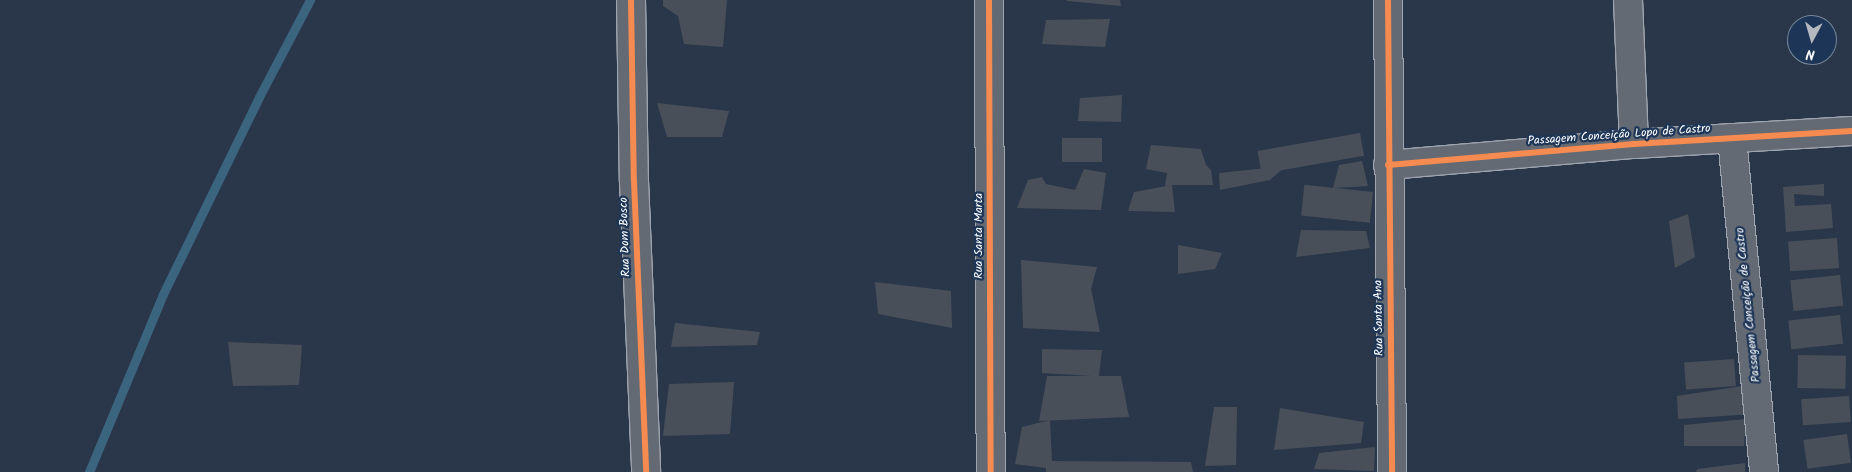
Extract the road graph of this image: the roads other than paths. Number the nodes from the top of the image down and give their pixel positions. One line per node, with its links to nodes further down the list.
1 (631, 0): 9 (street, Rua Dom Bosco)
2 (989, 0): 10 (street, Rua Santa Marta)
3 (1388, 0): 8 (street, Rua Santa Ana)
4 (1628, 0): 7 (street)
5 (1852, 131): 6 (street, Passagem Conceição Lopo de Castro)
6 (1732, 138): 7 (street, Passagem Conceição Lopo de Castro); 12 (street, Passagem Conceição de Castro)
7 (1634, 144): 8 (street, Passagem Conceição Lopo de Castro)
8 (1388, 165): 11 (street, Rua Santa Ana)
9 (646, 472)
10 (991, 472)
11 (1392, 472)
12 (1764, 472)

